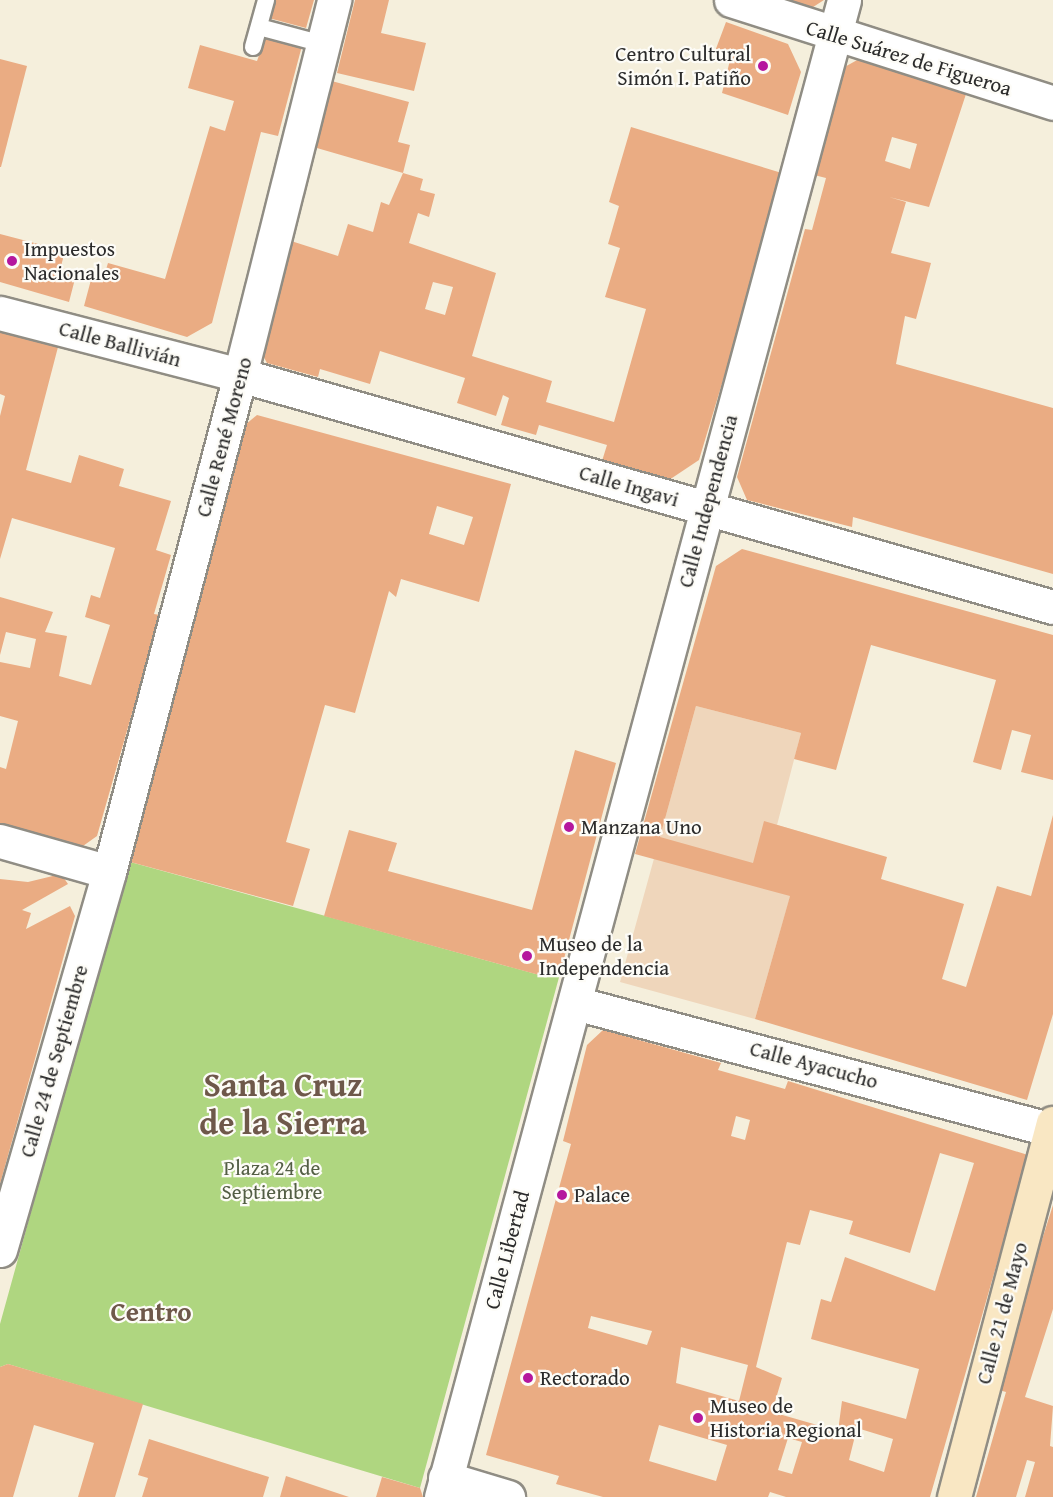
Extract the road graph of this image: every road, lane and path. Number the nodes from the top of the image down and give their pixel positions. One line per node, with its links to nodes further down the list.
1 (266, 0): 5 (lane)
2 (334, 0): 7 (street, Calle René Moreno)
3 (731, 0): 6 (street, Calle Suárez de Figueroa)
4 (844, 0): 6 (street, Calle Independencia)
5 (259, 27): 7 (lane); 8 (lane)
6 (834, 35): 9 (street, Calle Suárez de Figueroa); 12 (street, Calle Independencia)
7 (323, 44): 11 (street, Calle René Moreno)
8 (253, 47)
9 (1053, 103)
10 (0, 313): 11 (street, Calle Ballivián)
11 (240, 375): 12 (street, Calle Ingavi); 15 (street, Calle René Moreno)
12 (707, 508): 13 (street, Calle Ingavi); 16 (street, Calle Independencia)
13 (1053, 608)
14 (0, 841): 15 (street)
15 (109, 872): 18 (street, Calle 24 de Septiembre)
16 (574, 1002): 17 (street, Calle Ayacucho); 19 (street, Calle Libertad)
17 (1052, 1128): 21 (street, Calle 21 de Mayo)
18 (0, 1250)
19 (443, 1487): 20 (street)
20 (508, 1497)
21 (954, 1497)

